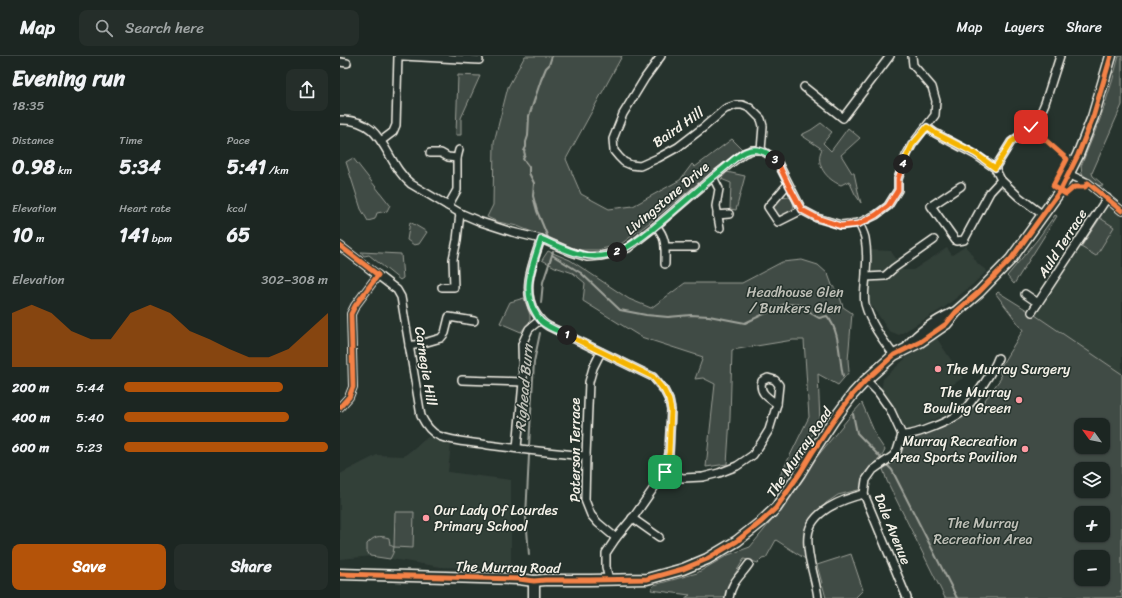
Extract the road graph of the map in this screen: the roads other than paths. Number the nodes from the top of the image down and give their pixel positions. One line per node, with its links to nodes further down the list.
1 (398, 56): 12 (street)
2 (402, 56): 8 (street)
3 (661, 56): 13 (street, Baird Hill)
4 (890, 56): 9 (street)
5 (912, 56): 11 (street)
6 (1060, 56): 15 (street)
7 (1111, 56): 16 (street, The Murray Road)
8 (479, 60)
9 (804, 87)
10 (340, 120): 12 (street, Livingstone Drive)
11 (927, 127): 15 (street); 29 (street)
12 (381, 141): 22 (street, Livingstone Drive)
13 (761, 150): 17 (street, Livingstone Drive); 19 (street)
14 (430, 153): 22 (street)
15 (995, 168): 18 (street)
16 (1068, 174): 21 (street); 28 (street, The Murray Road)
17 (713, 177): 27 (street); 30 (street, Livingstone Drive)
18 (1001, 180): 20 (street); 28 (street)
19 (788, 184): 23 (street); 23 (street)
20 (961, 186)
21 (1107, 198): 24 (street); 42 (street, Auld Terrace)
22 (448, 206): 25 (street, Livingstone Drive)
23 (802, 210): 29 (street)
24 (1122, 211)
25 (460, 213): 32 (street, Livingstone Drive); 40 (street)
26 (728, 214): 27 (street)
27 (717, 215): 31 (street)
28 (1043, 215): 48 (street, The Murray Road)
29 (859, 224): 39 (street)
30 (656, 226): 32 (street, Livingstone Drive); 35 (street)
31 (720, 228)
32 (541, 239): 44 (street)
33 (934, 240): 39 (street)
34 (340, 246): 38 (street, Carnegie Hill)
35 (665, 247): 36 (street); 37 (street)
36 (696, 247)
37 (665, 264)
38 (378, 275): 46 (street, Carnegie Hill); 54 (street)
39 (866, 277): 48 (street)
40 (442, 287)
41 (1025, 294): 42 (street)
42 (1038, 303): 43 (street, Auld Terrace)
43 (1032, 312)
44 (540, 320): 47 (street); 52 (street)
45 (474, 321): 46 (street)
46 (409, 346): 56 (street, Carnegie Hill)
47 (601, 352): 57 (street, Paterson Terrace); 58 (street)
48 (894, 355): 51 (street, The Murray Road)
49 (998, 358): 55 (street)
50 (462, 380): 52 (street)
51 (866, 380): 55 (street); 65 (street, The Murray Road)
52 (523, 382): 56 (street)
53 (777, 404): 58 (street)
54 (340, 407)
55 (902, 436): 59 (street, Dale Avenue)
56 (516, 448): 57 (street, Carnegie Hill)
57 (586, 456): 62 (street, Paterson Terrace)
58 (665, 472): 60 (street)
59 (864, 494): 69 (street); 70 (street, Dale Avenue)
60 (632, 518): 61 (street); 62 (street)
61 (659, 537)
62 (616, 538): 65 (street)
63 (749, 564): 68 (street)
64 (340, 574): 66 (street, The Murray Road)
65 (609, 580): 66 (street, The Murray Road)
66 (534, 581): 67 (street)
67 (534, 598)
68 (729, 598)
69 (818, 598)
70 (907, 598)

